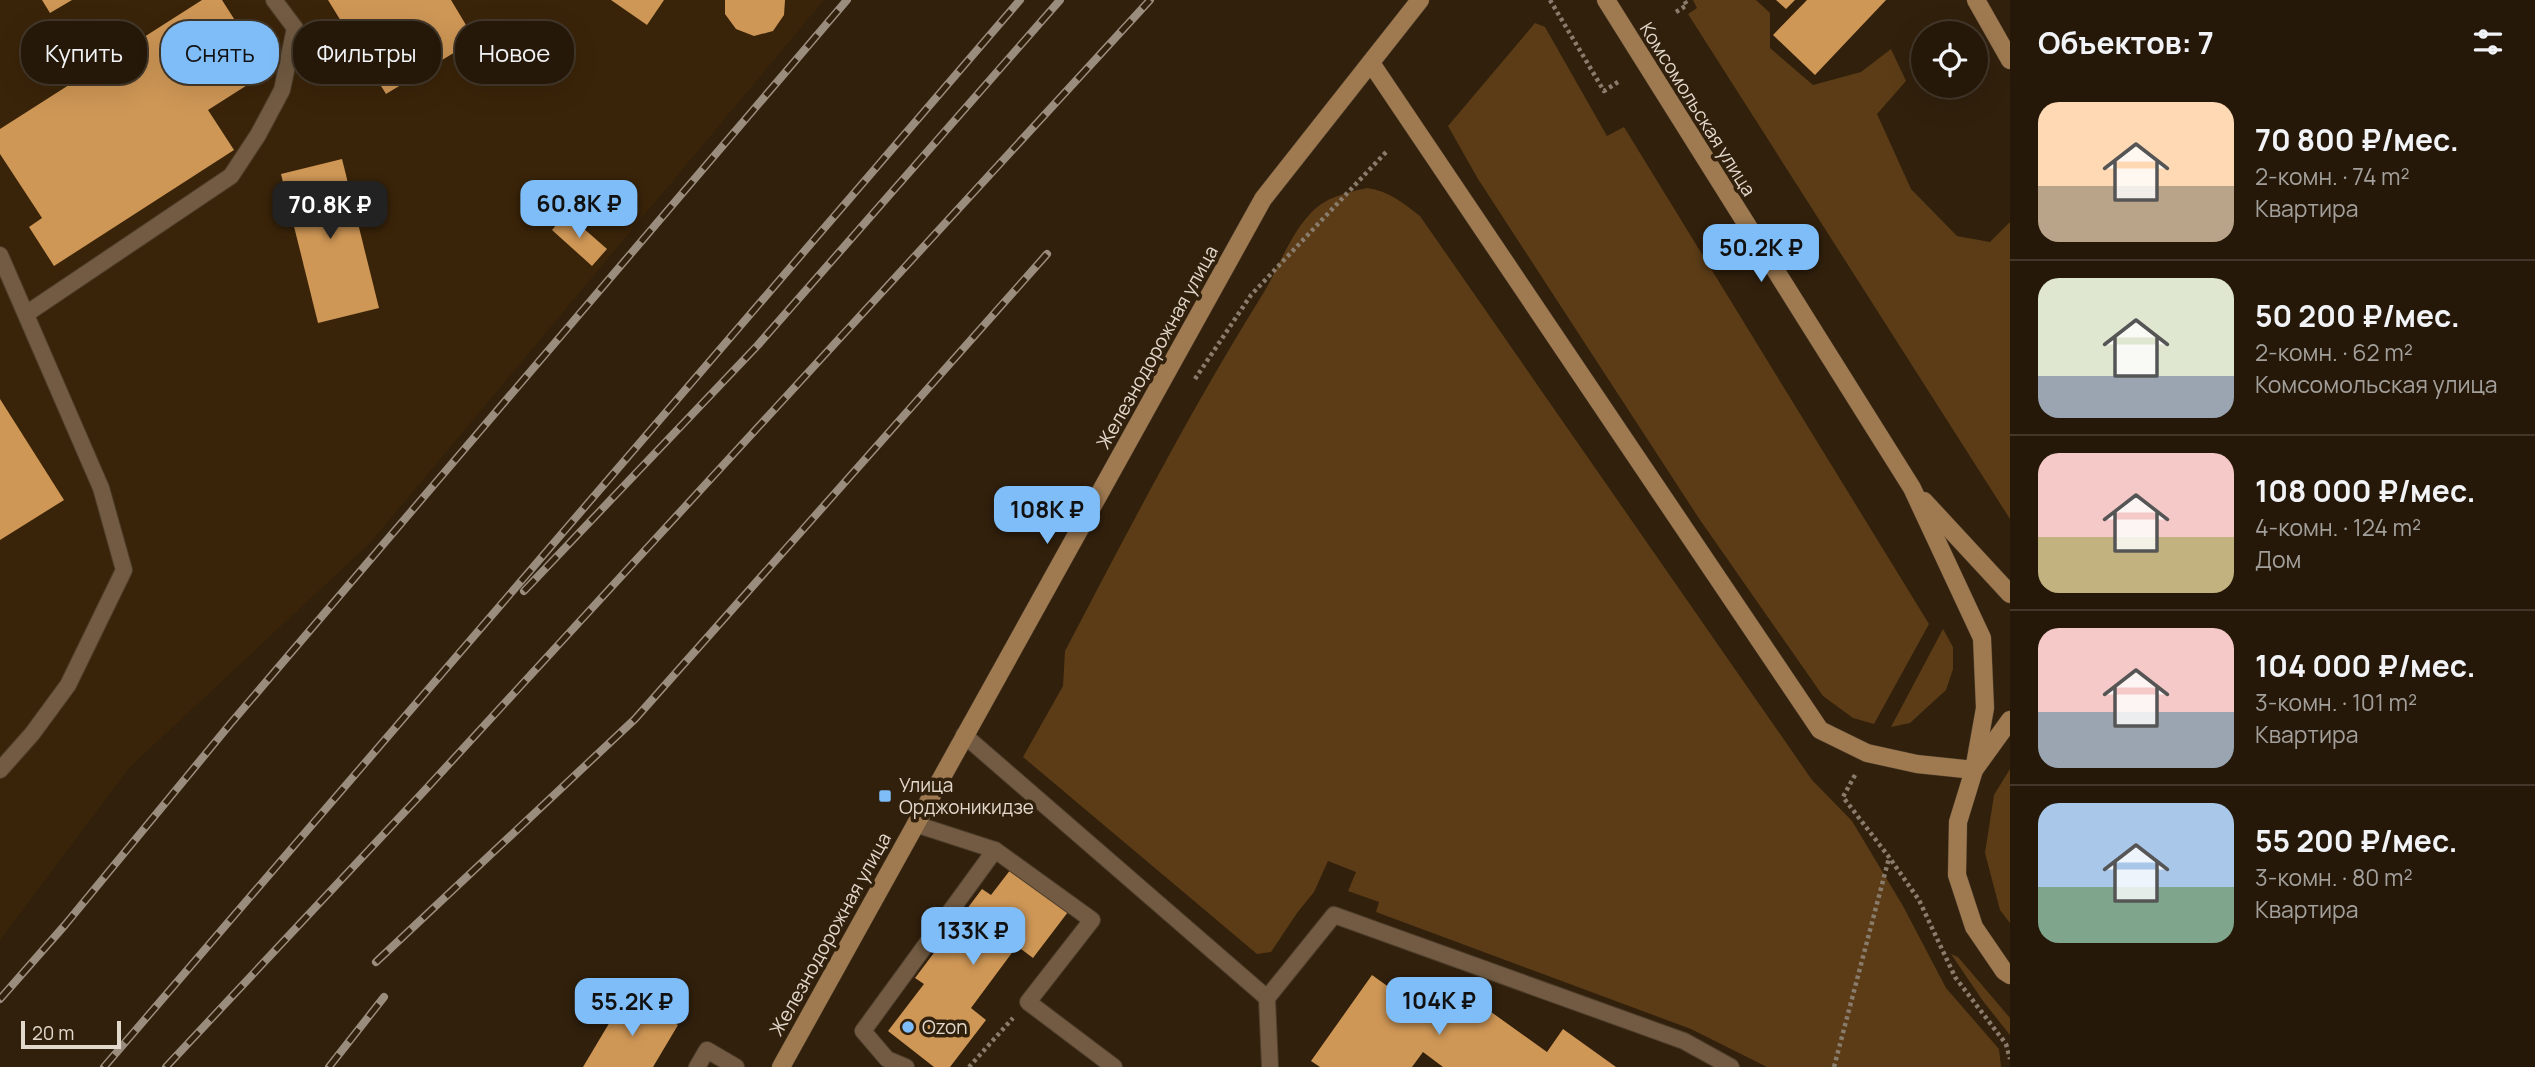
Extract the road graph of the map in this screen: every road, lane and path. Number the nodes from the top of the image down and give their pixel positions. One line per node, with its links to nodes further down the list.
1 (274, 0): 13 (lane)
2 (1420, 0): 9 (main road, Железнодорожная улица)
3 (1550, 0): 10 (path)
4 (1606, 0): 15 (main road, Комсомольская улица)
5 (1684, 0): 7 (path)
6 (1976, 0): 8 (main road)
7 (1676, 12)
8 (2010, 60)
9 (1371, 63): 18 (main road, Железнодорожная улица); 19 (main road)
10 (1618, 82)
11 (1388, 150): 14 (path)
12 (0, 255): 13 (lane)
13 (26, 314): 20 (lane)
14 (1193, 383)
15 (1912, 488): 16 (main road, Комсомольская улица); 21 (main road, Комсомольская улица)
16 (2010, 594)
17 (2010, 720): 21 (main road)
18 (964, 735): 22 (main road, Железнодорожная улица); 26 (lane)
19 (1867, 753): 21 (main road); 24 (path)
20 (0, 770)
21 (1974, 770): 25 (main road)
22 (915, 824): 23 (lane); 31 (main road, Железнодорожная улица)
23 (995, 850): 27 (lane); 32 (lane)
24 (1889, 857): 28 (path); 37 (path)
25 (2008, 976)
26 (1267, 998): 35 (lane); 36 (lane)
27 (1028, 1002): 33 (path); 34 (lane)
28 (2010, 1059)
29 (697, 1067): 30 (lane)
30 (736, 1067)
31 (781, 1067)
32 (906, 1067)
33 (969, 1067)
34 (1114, 1067)
35 (1270, 1067)
36 (1731, 1067)
37 (1834, 1067)

